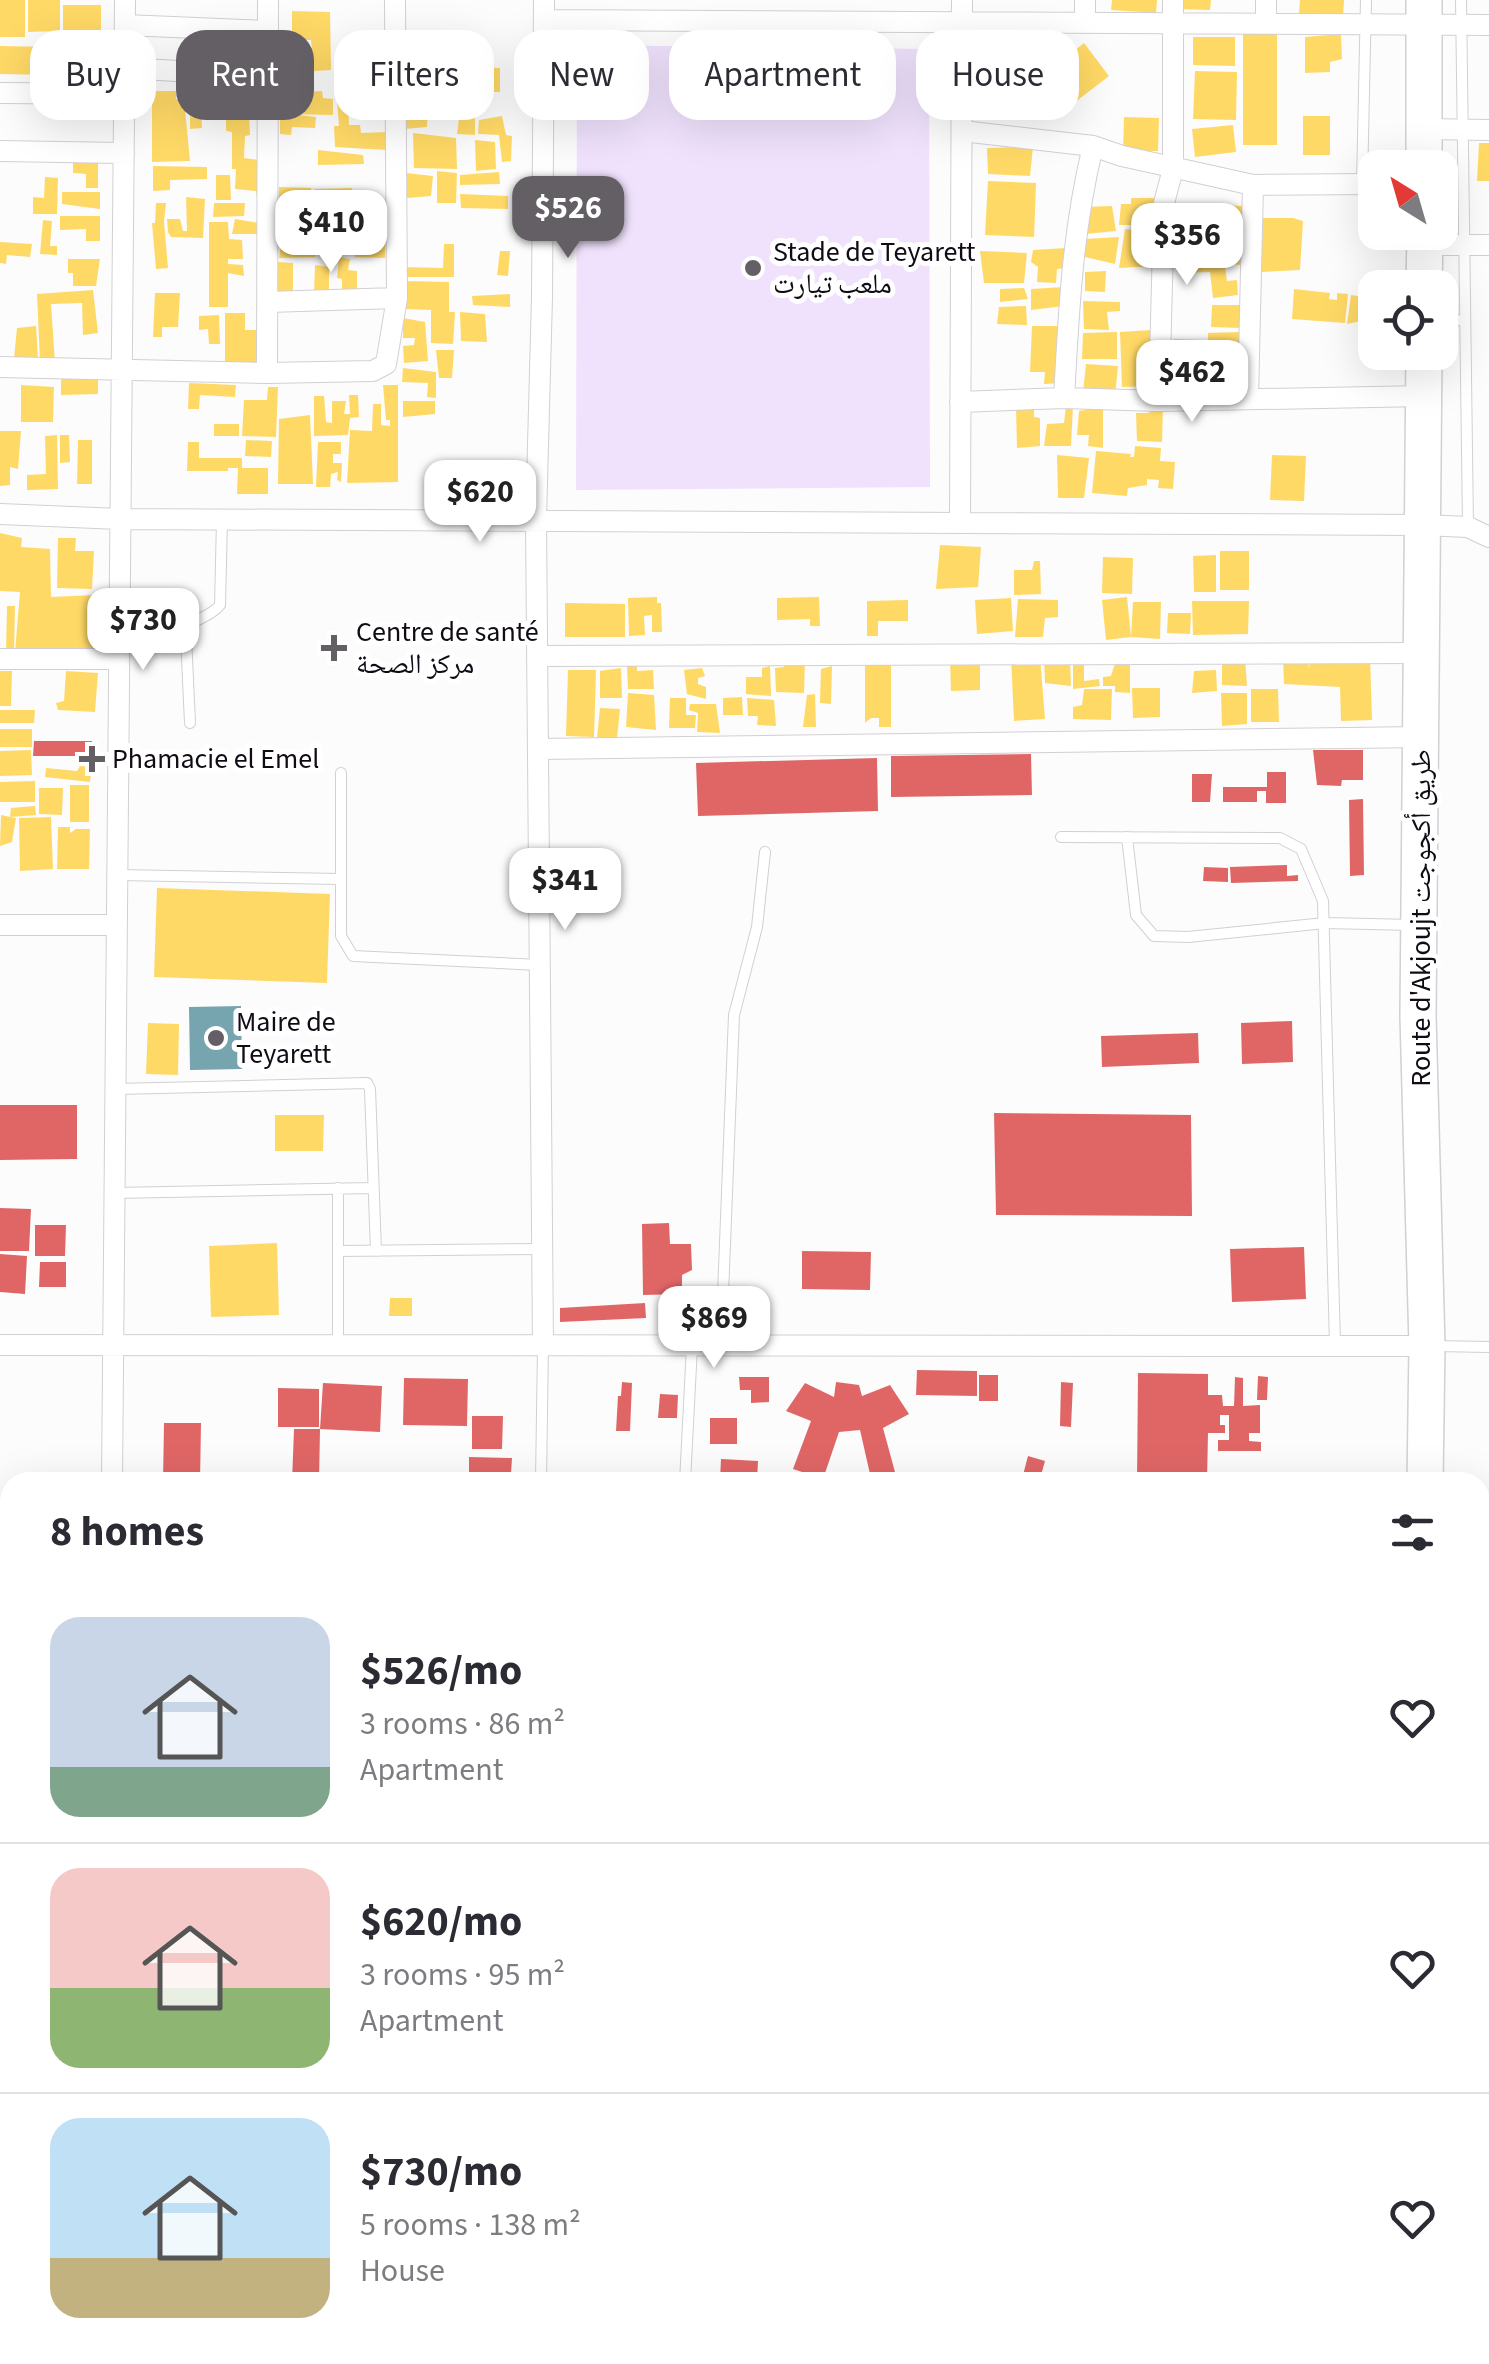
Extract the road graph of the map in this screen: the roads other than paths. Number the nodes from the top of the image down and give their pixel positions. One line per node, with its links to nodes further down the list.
1 (125, 0): 15 (street)
2 (268, 0): 20 (street)
3 (395, 0): 40 (street)
4 (1173, 0): 12 (street)
5 (1266, 0): 13 (street)
6 (1366, 0): 14 (lane)
7 (1461, 0): 16 (lane)
8 (544, 10): 9 (street); 56 (street)
9 (962, 10): 10 (street); 28 (street)
10 (1085, 11): 12 (street)
11 (1424, 12): 14 (street); 16 (street); 25 (highway)
12 (1173, 22): 13 (street); 34 (street)
13 (1266, 22): 14 (street)
14 (1366, 24): 30 (lane)
15 (125, 25): 18 (street); 19 (street)
16 (1461, 25): 17 (street); 26 (lane)
17 (1489, 25)
18 (125, 30)
19 (244, 30)
20 (268, 30)
21 (0, 93): 22 (street)
22 (30, 93)
23 (124, 120): 33 (street)
24 (267, 120): 41 (street)
25 (1424, 130): 26 (street); 31 (highway)
26 (1461, 130): 27 (street); 38 (lane)
27 (1489, 130)
28 (962, 131): 29 (street); 52 (street)
29 (1093, 146): 34 (street); 49 (street)
30 (1368, 150)
31 (1424, 150)
32 (0, 151): 33 (street)
33 (124, 153): 45 (street)
34 (1172, 168): 36 (street); 51 (street)
35 (1358, 184): 36 (street)
36 (1253, 185): 50 (street)
37 (1458, 244): 38 (street)
38 (1463, 245): 39 (street); 43 (lane)
39 (1489, 246)
40 (396, 298): 41 (street); 47 (street)
41 (268, 302): 47 (street)
42 (1458, 320): 43 (lane)
43 (1464, 320): 59 (lane)
44 (0, 367): 45 (street)
45 (122, 369): 47 (street); 54 (street)
46 (1424, 370): 48 (highway, Route d'Akjoujt طريق أكجوجت)
47 (267, 372)
48 (1424, 396): 50 (street); 58 (highway, Route d'Akjoujt طريق أكجوجت)
49 (1064, 398): 51 (street); 52 (street)
50 (1248, 398): 51 (street)
51 (1159, 401)
52 (960, 402): 57 (street)
53 (0, 514): 54 (street)
54 (120, 518): 55 (street); 64 (street)
55 (222, 519): 56 (street); 65 (lane)
56 (536, 520): 57 (street); 62 (street)
57 (960, 522): 58 (street)
58 (1423, 526): 59 (street); 61 (highway, Route d'Akjoujt طريق أكجوجت)
59 (1468, 528): 60 (street)
60 (1489, 537)
61 (1423, 653): 62 (street); 66 (highway, Route d'Akjoujt طريق أكجوجت)
62 (537, 656): 67 (street)
63 (0, 659): 64 (street)
64 (118, 659): 72 (street)
65 (190, 723)
66 (1422, 737): 67 (street); 77 (highway, Route d'Akjoujt طريق أكجوجت)
67 (538, 749): 78 (street)
68 (341, 773): 73 (lane)
69 (1061, 837): 70 (lane)
70 (1128, 837): 75 (lane); 75 (lane)
71 (765, 852): 91 (lane)
72 (116, 875): 73 (lane); 76 (street)
73 (341, 879): 78 (lane)
74 (0, 924): 76 (street)
75 (1325, 924): 77 (lane); 92 (lane)
76 (115, 925): 79 (street)
77 (1420, 925): 93 (highway, Route d'Akjoujt طريق أكجوجت)
78 (540, 965): 84 (street)
79 (114, 1089): 81 (lane); 82 (street)
80 (338, 1188): 81 (lane); 82 (lane); 85 (lane)
81 (372, 1188): 83 (lane)
82 (113, 1193): 87 (street)
83 (376, 1250): 84 (lane); 85 (lane)
84 (542, 1250): 88 (street)
85 (338, 1251): 89 (lane)
86 (0, 1345): 87 (street)
87 (112, 1345): 89 (street); 95 (street)
88 (543, 1345): 89 (street); 90 (street); 96 (lane)
89 (338, 1346)
90 (692, 1346): 91 (street); 97 (lane)
91 (721, 1346): 92 (street)
92 (1335, 1346): 93 (street)
93 (1427, 1346): 94 (lane); 98 (highway, Route d'Akjoujt طريق أكجوجت)
94 (1489, 1347)
95 (112, 1472)
96 (541, 1472)
97 (685, 1472)
98 (1425, 1472)

